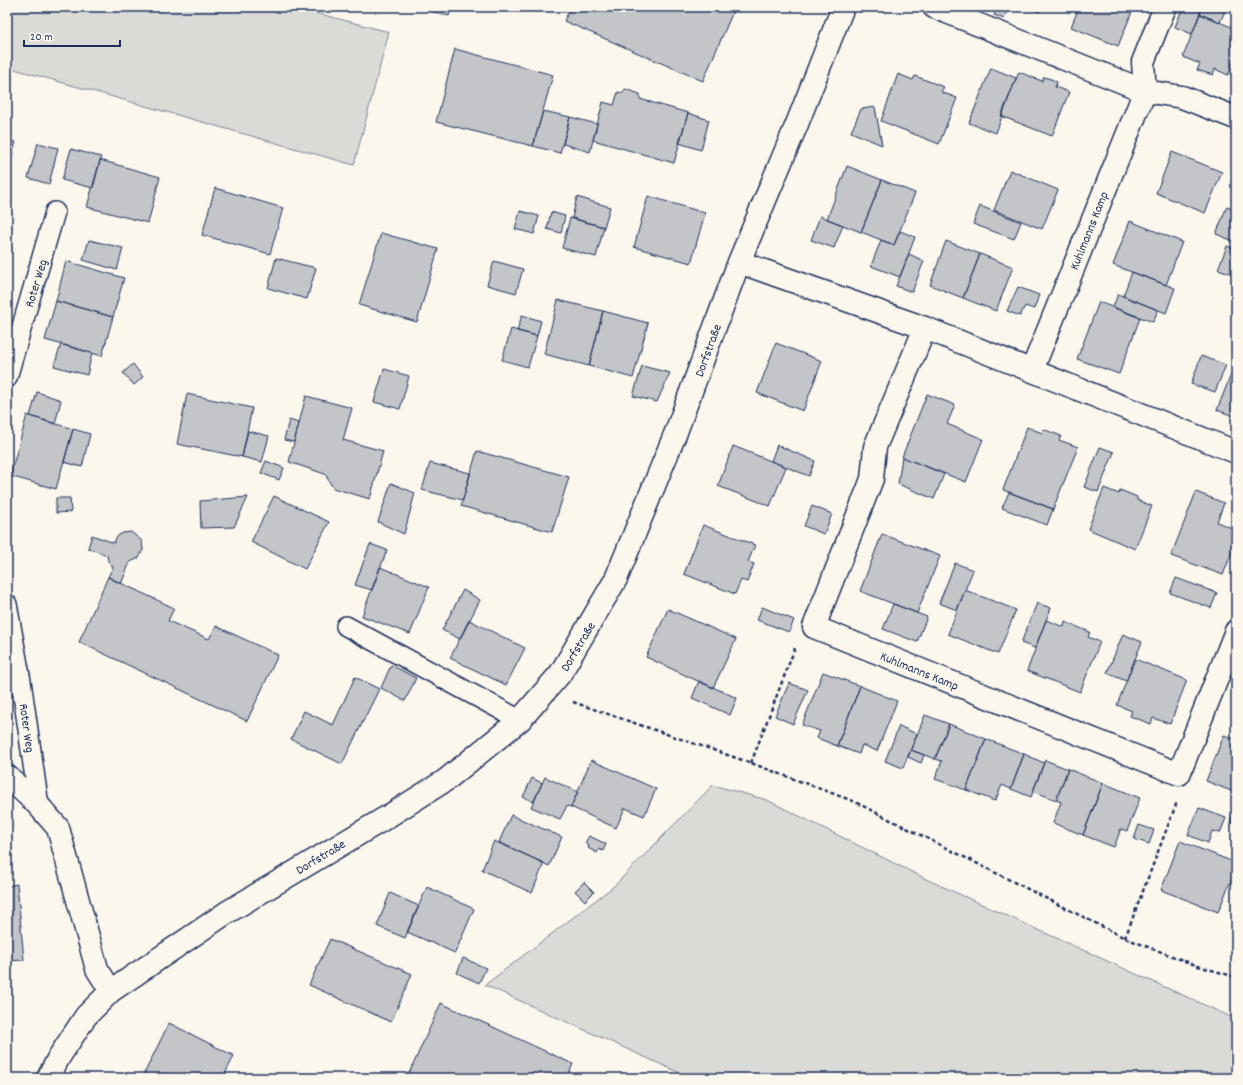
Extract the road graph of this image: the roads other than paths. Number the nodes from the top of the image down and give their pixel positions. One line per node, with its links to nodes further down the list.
1 (843, 7): 7 (street, Dorfstraße)
2 (934, 7): 4 (street)
3 (1165, 7): 4 (street, Kuhlmanns Kamp)
4 (1145, 91): 5 (street); 9 (street, Kuhlmanns Kamp)
5 (1236, 118)
6 (56, 212): 10 (lane, Roter Weg)
7 (739, 262): 8 (street); 15 (street, Dorfstraße)
8 (925, 328): 9 (street); 14 (street, Kuhlmanns Kamp)
9 (1032, 370): 11 (street)
10 (7, 378)
11 (1236, 452)
12 (7, 604): 17 (lane, Roter Weg)
13 (346, 626): 15 (lane)
14 (1236, 631)
15 (520, 720): 18 (street, Dorfstraße)
16 (7, 776): 17 (street)
17 (39, 806): 18 (street)
18 (111, 991): 19 (street, Dorfstraße)
19 (48, 1078)

